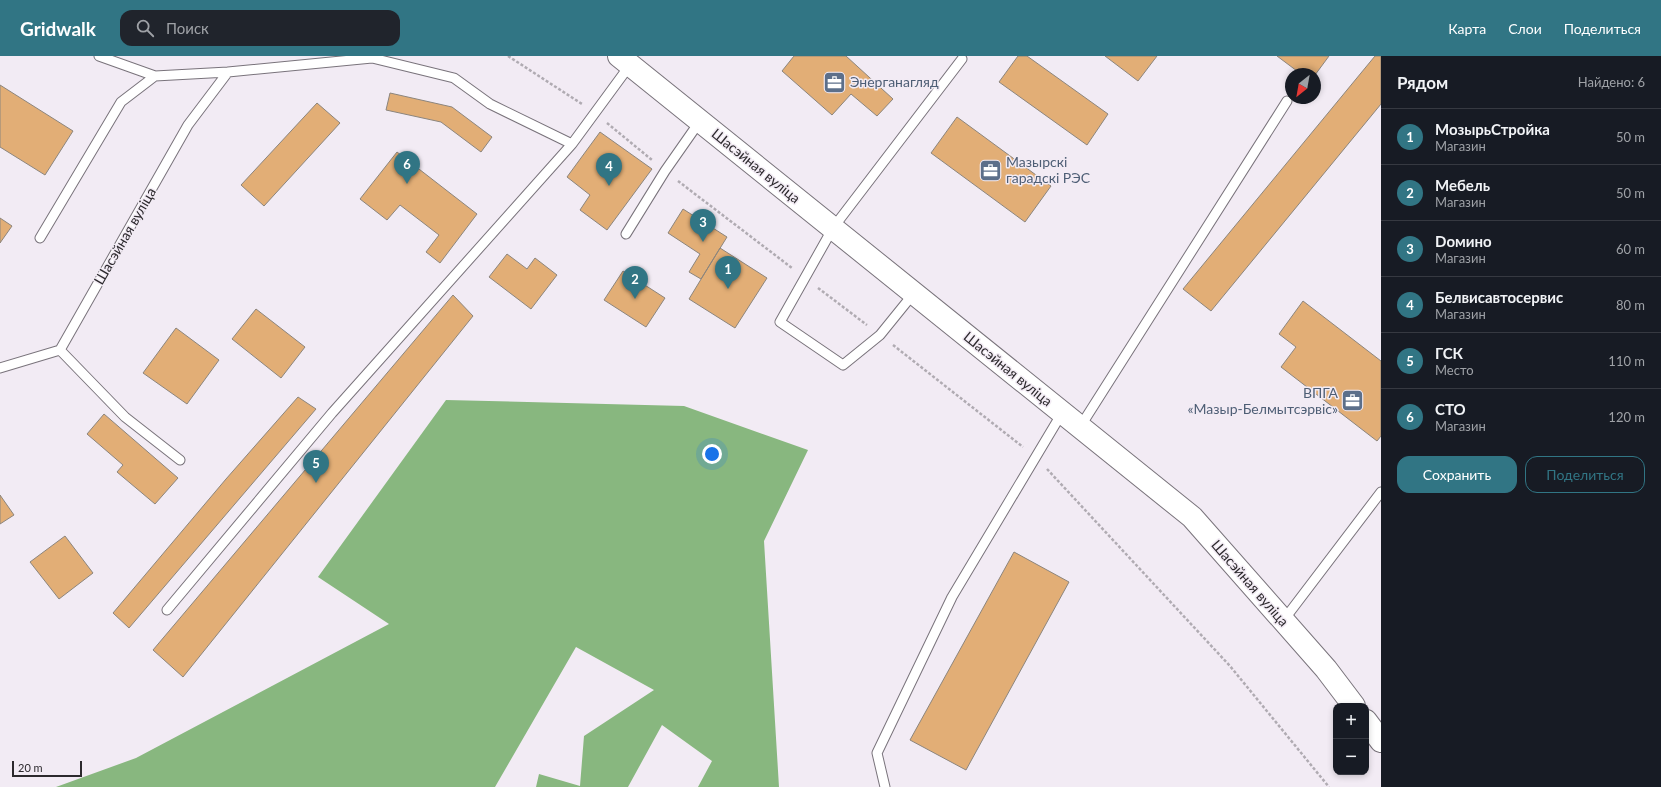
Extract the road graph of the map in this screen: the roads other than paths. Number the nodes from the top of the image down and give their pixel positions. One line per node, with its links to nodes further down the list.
1 (99, 56): 5 (lane)
2 (962, 59): 9 (lane)
3 (624, 60): 7 (main road, Шасэйная вуліца); 8 (lane, Шасэйная вуліца)
4 (228, 72): 5 (lane); 8 (lane); 13 (lane, Шасэйная вуліца)
5 (155, 76): 11 (lane)
6 (1285, 104): 16 (lane)
7 (700, 121): 9 (main road, Шасэйная вуліца); 10 (lane)
8 (572, 144): 19 (lane, Шасэйная вуліца)
9 (833, 228): 12 (main road, Шасэйная вуліца); 12 (lane)
10 (626, 234)
11 (40, 238)
12 (914, 292): 15 (main road, Шасэйная вуліца)
13 (60, 350): 14 (lane); 17 (lane)
14 (0, 368)
15 (1062, 413): 16 (main road, Шасэйная вуліца); 24 (lane)
16 (1080, 427): 20 (main road, Шасэйная вуліца)
17 (180, 460)
18 (1381, 492): 20 (lane)
19 (167, 610)
20 (1284, 621): 21 (main road, Шасэйная вуліца)
21 (1352, 703)
22 (1369, 725): 23 (main road)
23 (1381, 741)
24 (885, 787)

